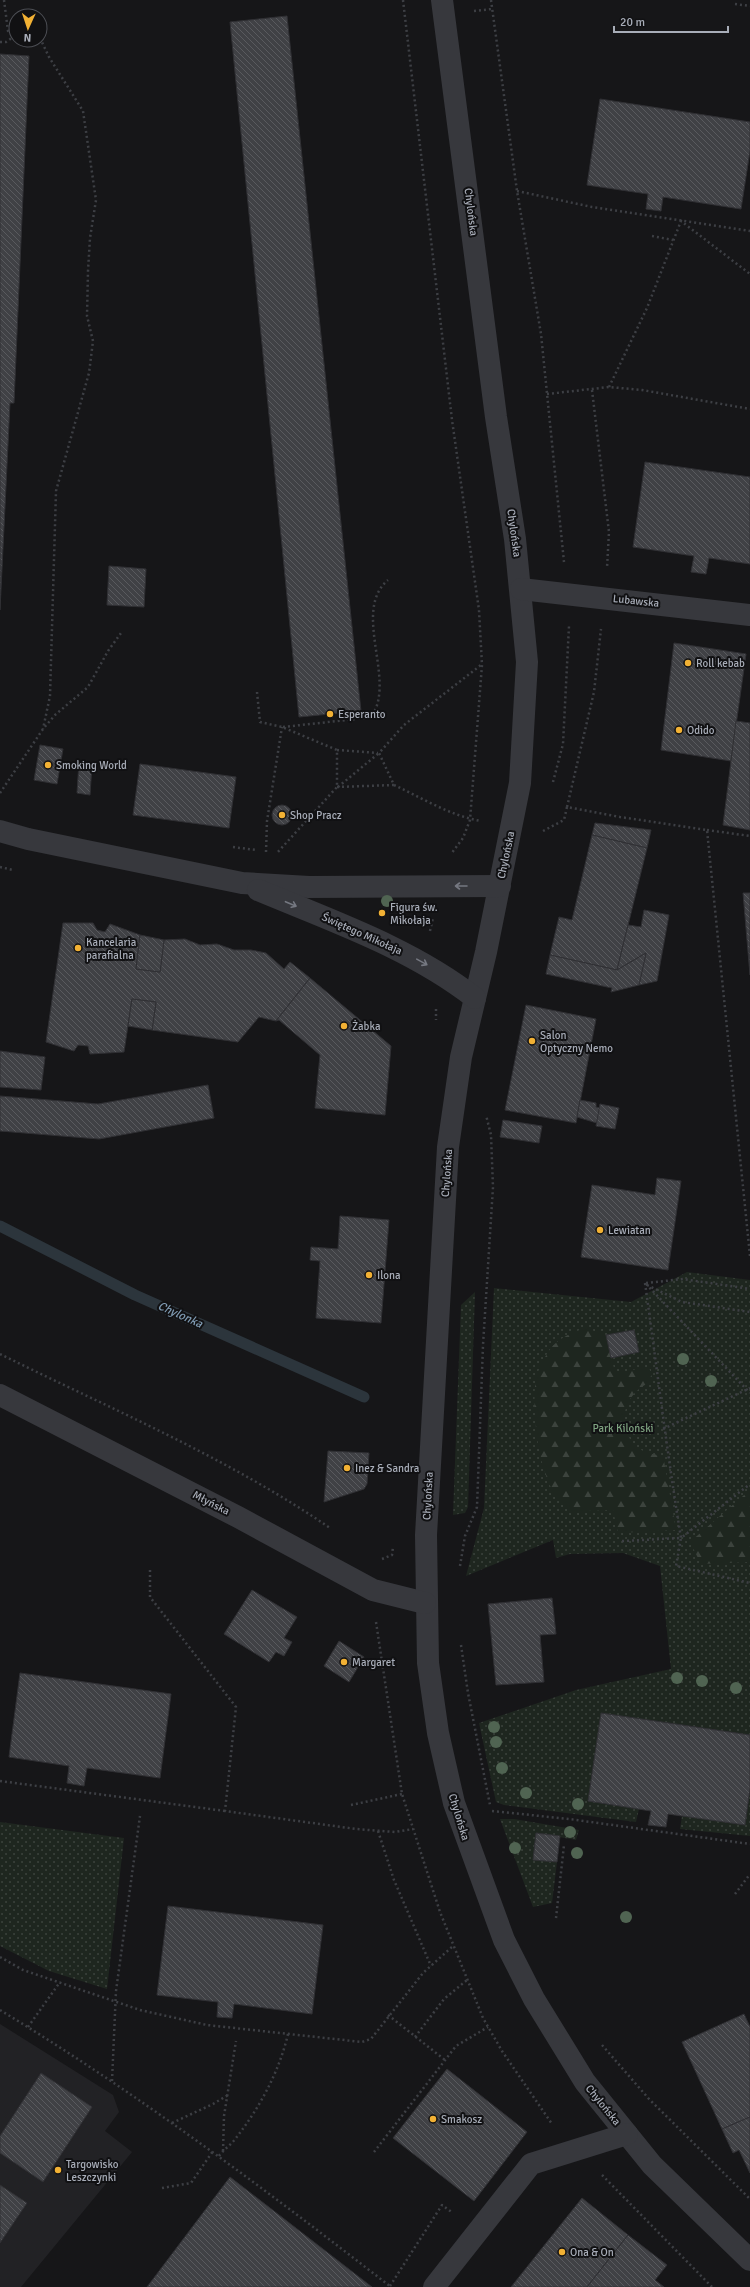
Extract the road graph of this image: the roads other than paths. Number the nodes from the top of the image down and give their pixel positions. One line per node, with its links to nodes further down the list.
1 (442, 0): 2 (street, Chylońska)
2 (521, 589): 3 (street, Lubawska); 6 (street, Chylońska)
3 (750, 615)
4 (0, 831): 5 (street, Świętego Mikołaja)
5 (242, 883): 6 (street, Świętego Mikołaja, one-way to 5); 7 (street, Świętego Mikołaja, one-way to 7)
6 (500, 886): 7 (street, Chylońska)
7 (475, 998): 9 (street, Chylońska)
8 (0, 1395): 9 (street, Młyńska)
9 (426, 1603): 10 (street, Chylońska)
10 (627, 2134): 11 (street, Chylońska); 12 (street)
11 (750, 2260)
12 (434, 2287)

